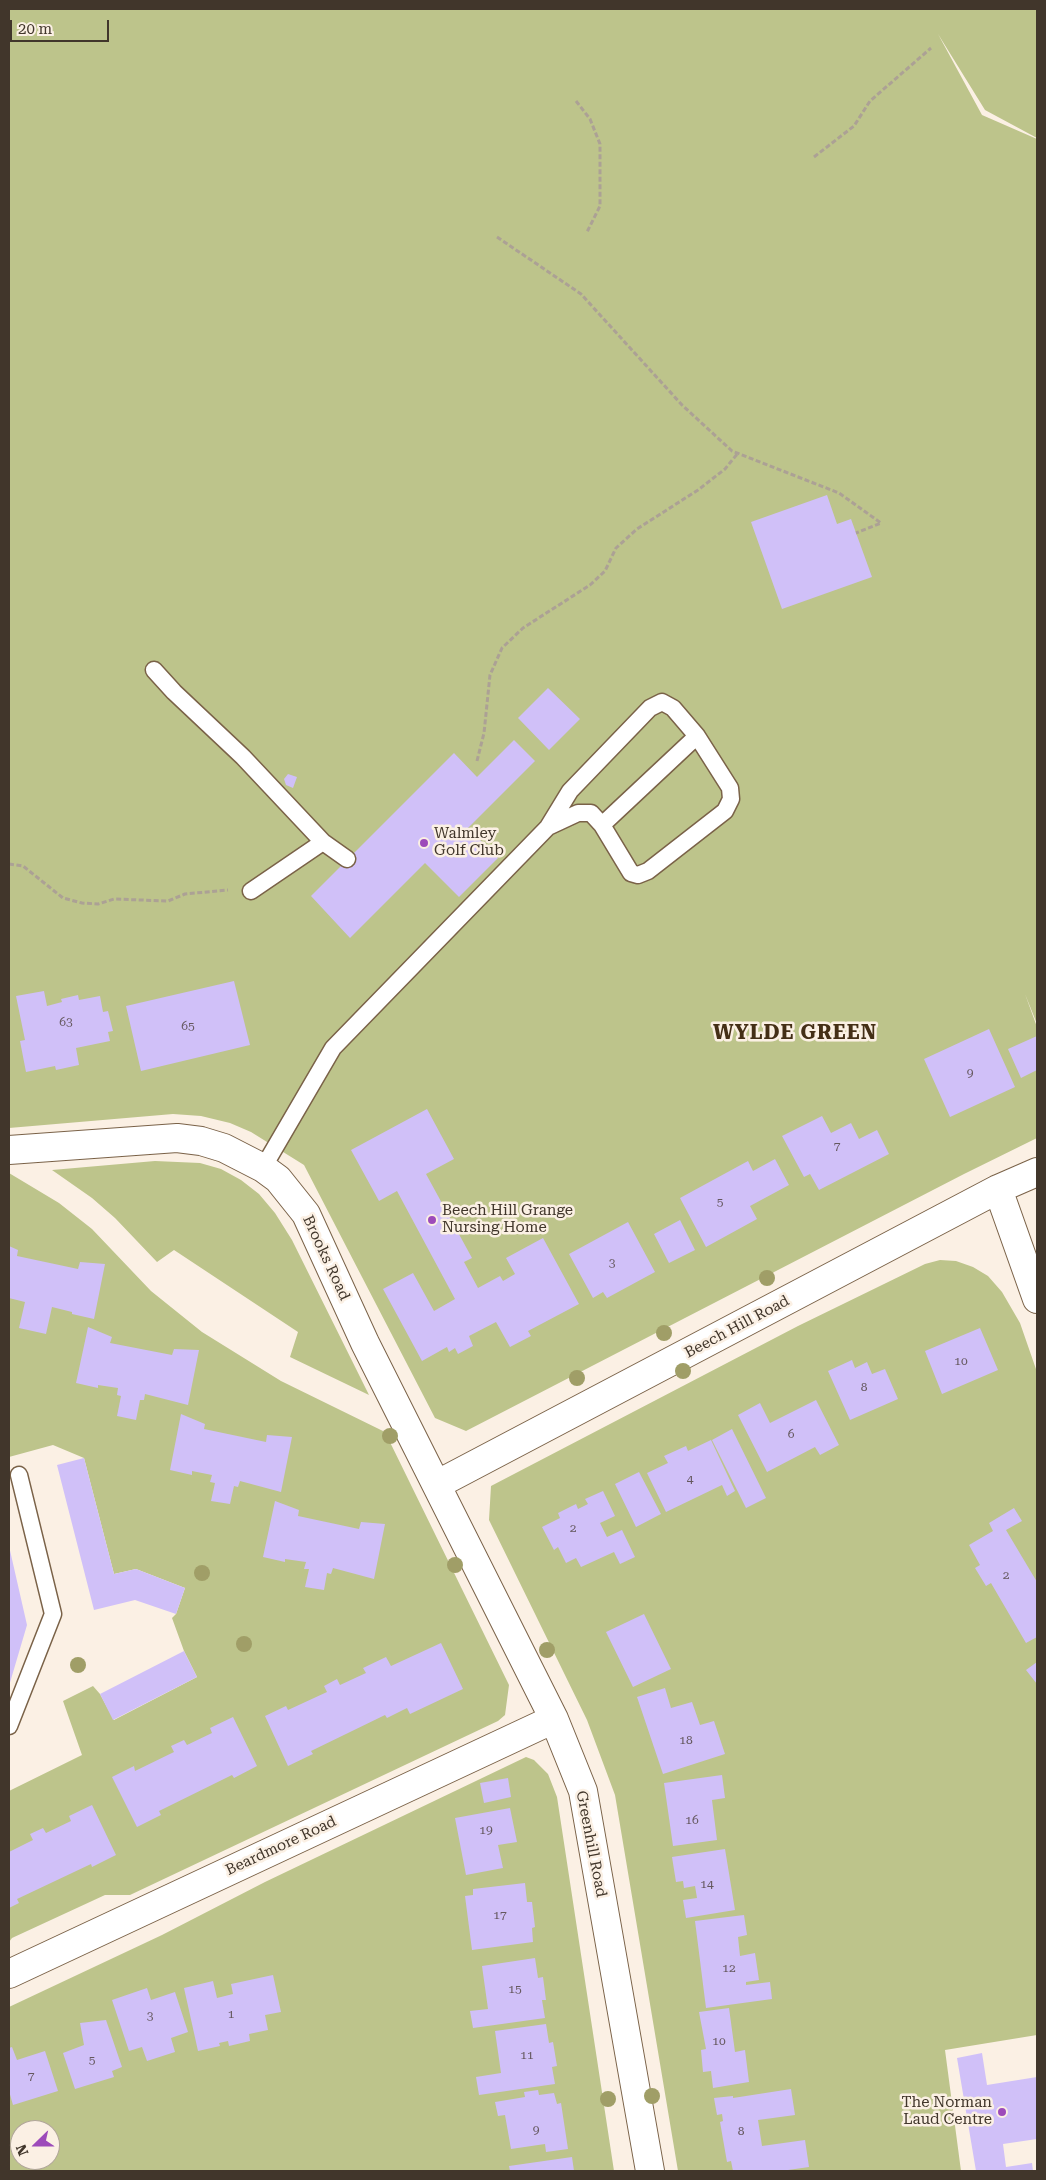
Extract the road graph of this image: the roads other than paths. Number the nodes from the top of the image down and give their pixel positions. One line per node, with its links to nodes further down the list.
1 (154, 670): 5 (lane)
2 (697, 736): 3 (lane); 3 (lane); 4 (lane)
3 (602, 825): 4 (lane)
4 (548, 827): 9 (lane)
5 (323, 842): 6 (lane); 7 (lane)
6 (347, 859)
7 (251, 891)
8 (9, 1150): 9 (street, Brooks Road)
9 (263, 1168): 14 (street, Brooks Road)
10 (1037, 1172): 11 (street, Beech Hill Road)
11 (998, 1189): 12 (street); 14 (street, Beech Hill Road)
12 (1037, 1300)
13 (19, 1475): 16 (lane)
14 (438, 1484): 15 (street, Greenhill Road)
15 (554, 1718): 17 (street, Beardmore Road); 18 (street, Greenhill Road)
16 (9, 1726)
17 (9, 1974)
18 (650, 2171)

